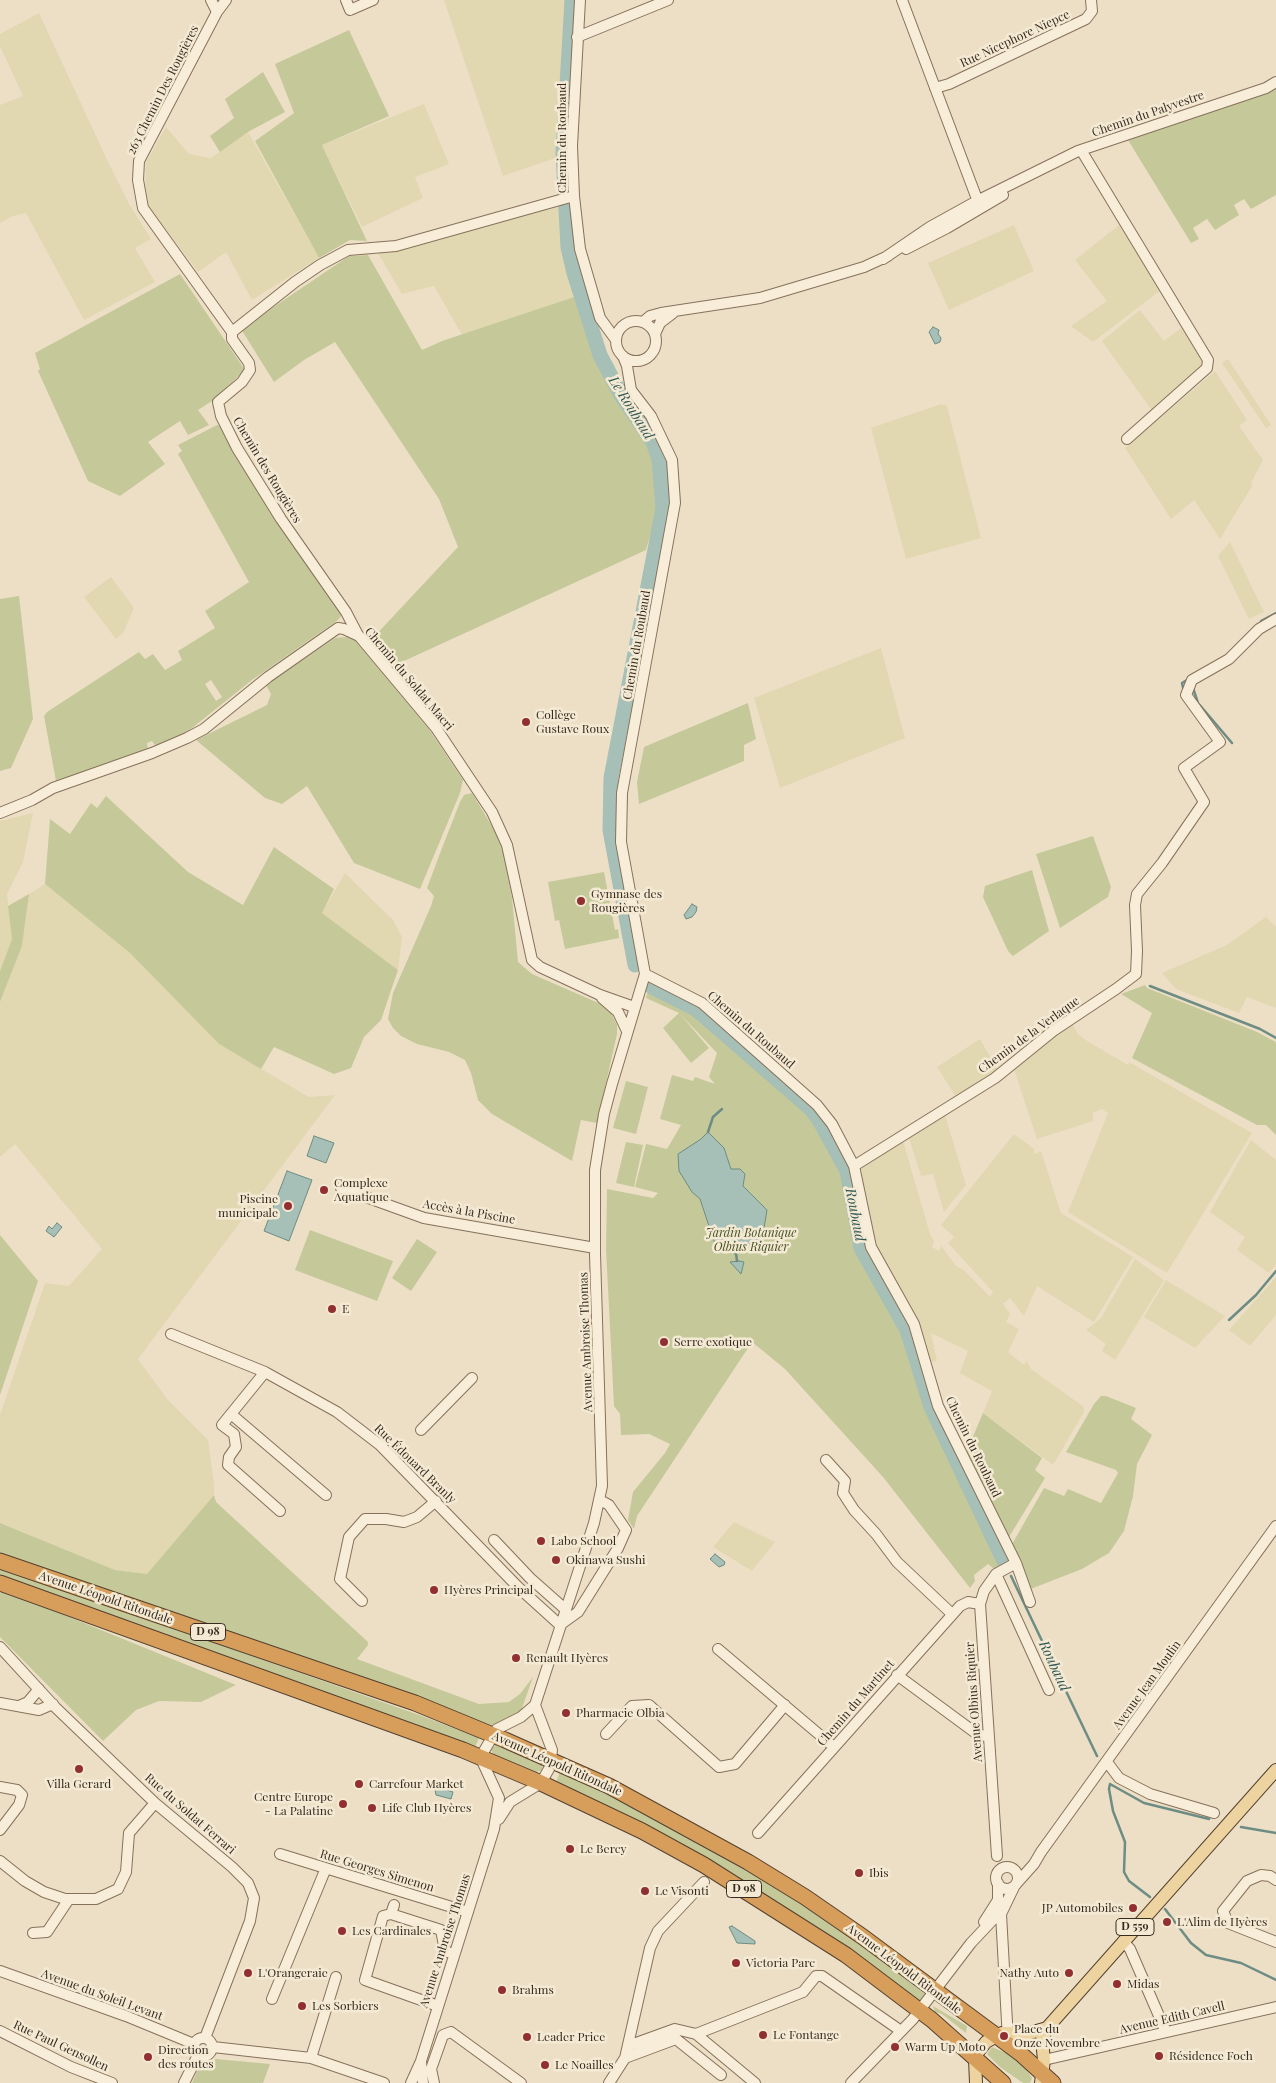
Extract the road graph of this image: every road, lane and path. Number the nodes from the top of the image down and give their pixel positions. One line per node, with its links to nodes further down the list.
1 (211, 0): 9 (street)
2 (226, 0): 9 (street, 263 Chemin Des Rougières)
3 (346, 0): 4 (street)
4 (373, 0)
5 (580, 0): 10 (street, Chemin du Roubaud)
6 (668, 0): 10 (street)
7 (902, 0): 12 (street)
8 (1091, 0): 12 (street, Rue Nicephore Niepce)
9 (216, 12): 20 (street, 263 Chemin Des Rougières)
10 (577, 37): 14 (street, Chemin du Roubaud)
11 (1276, 82): 13 (street, Chemin du Palyvestre)
12 (935, 88): 15 (street)
13 (1081, 150): 15 (street, Chemin du Palyvestre); 26 (street)
14 (572, 196): 16 (street, Chemin du Roubaud); 20 (street)
15 (978, 205): 17 (street, Chemin du Palyvestre)
16 (596, 304): 18 (street, Chemin du Roubaud); 22 (street, Chemin du Roubaud)
17 (681, 311): 19 (street, Chemin du Palyvestre); 21 (street, Chemin du Palyvestre)
18 (628, 322): 19 (street); 22 (street)
19 (643, 322): 21 (street)
20 (232, 332): 28 (street, Chemin des Rougières)
21 (655, 334): 24 (street)
22 (616, 340): 23 (street)
23 (623, 356): 24 (street); 25 (street, Chemin du Roubaud)
24 (645, 359): 25 (street, Chemin du Roubaud)
25 (642, 403): 30 (street, Chemin du Roubaud)
26 (1127, 439)
27 (1276, 619): 35 (street, Chemin de la Verlaque)
28 (359, 636): 29 (street, Chemin du Soldat Macri); 31 (street, Chemin du Soldat Macri)
29 (0, 812)
30 (645, 974): 32 (street, Avenue Ambroise Thomas); 35 (street, Chemin du Roubaud)
31 (600, 995): 32 (street, Chemin du Soldat Macri); 33 (street, Chemin du Soldat Macri)
32 (633, 1011): 33 (street); 34 (street, Avenue Ambroise Thomas)
33 (618, 1012): 34 (street, Chemin du Soldat Macri)
34 (627, 1031): 37 (street, Avenue Ambroise Thomas)
35 (854, 1166): 51 (street, Chemin du Roubaud)
36 (341, 1188): 37 (street, Accès à la Piscine)
37 (595, 1248): 45 (street, Avenue Ambroise Thomas)
38 (171, 1334): 39 (street, Rue Édouard Branly)
39 (265, 1372): 41 (street); 46 (street, Rue Édouard Branly)
40 (472, 1378): 42 (street)
41 (231, 1414): 44 (street); 47 (street)
42 (421, 1430)
43 (826, 1460): 58 (street)
44 (326, 1495)
45 (600, 1500): 57 (street, Avenue Ambroise Thomas); 59 (street)
46 (436, 1501): 54 (street); 59 (street, Rue Édouard Branly)
47 (280, 1510)
48 (1275, 1529): 77 (street, Avenue Jean Moulin)
49 (494, 1540): 57 (street)
50 (0, 1561): 70 (highway, Avenue Léopold Ritondale / D 98)
51 (1016, 1563): 52 (street, Avenue Olbius Riquier); 55 (street, Chemin du Roubaud)
52 (996, 1574): 56 (street, Avenue Olbius Riquier); 64 (street)
53 (0, 1583): 74 (highway, Avenue Léopold Ritondale / D 98)
54 (362, 1601)
55 (1030, 1602)
56 (980, 1604): 58 (street, Chemin du Martinet); 72 (street, Avenue Olbius Riquier)
57 (565, 1610): 59 (street, Avenue Ambroise Thomas)
58 (952, 1614): 62 (street, Chemin du Martinet)
59 (560, 1625): 67 (street, Avenue Ambroise Thomas)
60 (0, 1647): 63 (street, Rue du Soldat Ferrari)
61 (718, 1649): 69 (street)
62 (897, 1675): 72 (street); 73 (street, Chemin du Martinet)
63 (39, 1690): 66 (street, Rue du Soldat Ferrari); 68 (street)
64 (1049, 1690)
65 (0, 1704): 68 (street)
66 (53, 1704): 68 (street); 81 (street, Rue du Soldat Ferrari)
67 (535, 1705): 70 (street); 76 (street)
68 (19, 1706)
69 (785, 1706): 71 (street); 73 (street)
70 (492, 1734): 74 (street); 76 (highway, Avenue Léopold Ritondale / D 98)
71 (606, 1734)
72 (988, 1737): 88 (street, Avenue Olbius Riquier)
73 (834, 1747): 85 (street, Chemin du Martinet)
74 (482, 1758): 79 (highway, Avenue Léopold Ritondale / D 98); 83 (street, Avenue Ambroise Thomas)
75 (1276, 1759): 93 (main road, D 559)
76 (552, 1760): 79 (street); 107 (highway, Avenue Léopold Ritondale / D 98)
77 (1107, 1762): 82 (street); 86 (street, Avenue Jean Moulin)
78 (1276, 1770): 93 (main road, D 559)
79 (541, 1782): 83 (street, Avenue Ambroise Thomas); 111 (highway, Avenue Léopold Ritondale / D 98)
80 (0, 1787): 84 (street)
81 (155, 1803): 97 (street); 118 (street, Rue du Soldat Ferrari)
82 (1214, 1813)
83 (494, 1829): 99 (street, Avenue Ambroise Thomas)
84 (0, 1830)
85 (758, 1833)
86 (1041, 1852): 91 (street, Avenue Jean Moulin); 96 (street, Avenue Jean Moulin)
87 (280, 1854): 90 (street, Rue Georges Simenon)
88 (997, 1856)
89 (0, 1861): 97 (street)
90 (326, 1868): 99 (street, Rue Georges Simenon); 108 (street)
91 (1008, 1868): 95 (street); 96 (street)
92 (1276, 1880): 102 (street)
93 (1176, 1881): 101 (main road, D 559)
94 (704, 1882): 120 (street)
95 (998, 1883): 96 (street); 103 (street)
96 (1016, 1885): 98 (street)
97 (69, 1899): 100 (street)
98 (1002, 1909): 103 (street); 117 (street)
99 (468, 1912): 109 (street, Avenue Ambroise Thomas)
100 (33, 1933)
101 (1123, 1941): 112 (main road, D 559); 115 (street)
102 (1276, 1942)
103 (972, 1943): 107 (street)
104 (448, 1952): 109 (street)
105 (0, 1971): 119 (street, Avenue du Soleil Levant)
106 (336, 1977): 123 (street)
107 (936, 1992): 111 (street); 117 (highway, Avenue Léopold Ritondale / D 98)
108 (272, 1999)
109 (438, 2006): 126 (street, Avenue Ambroise Thomas)
110 (1276, 2007): 115 (street, Avenue Edith Cavell)
111 (920, 2011): 114 (street); 125 (highway, Avenue Léopold Ritondale / D 98)
112 (1047, 2028): 117 (main road); 128 (main road)
113 (0, 2030): 129 (street, Rue Paul Gensollen)
114 (902, 2031): 116 (street); 138 (street)
115 (1166, 2032): 128 (street, Avenue Edith Cavell)
116 (696, 2034): 120 (street); 137 (street)
117 (1004, 2037): 125 (main road); 128 (highway, Avenue Léopold Ritondale / D 98)
118 (205, 2038): 119 (street); 121 (street)
119 (194, 2044): 122 (street)
120 (628, 2046): 124 (street)
121 (212, 2047): 122 (street); 123 (street)
122 (198, 2054): 130 (street)
123 (311, 2058): 131 (street)
124 (625, 2058): 127 (street); 136 (street)
125 (975, 2059): 139 (main road); 140 (highway, Avenue Léopold Ritondale / D 98)
126 (421, 2061): 132 (street, Avenue Ambroise Thomas); 133 (street, Avenue Ambroise Thomas)
127 (721, 2075)
128 (1045, 2075)
129 (112, 2083)
130 (184, 2083)
131 (384, 2083)
132 (411, 2083)
133 (424, 2083)
134 (434, 2083): 135 (street)
135 (521, 2083)
136 (609, 2083)
137 (754, 2083)
138 (851, 2083)
139 (976, 2083)
140 (1003, 2083)

